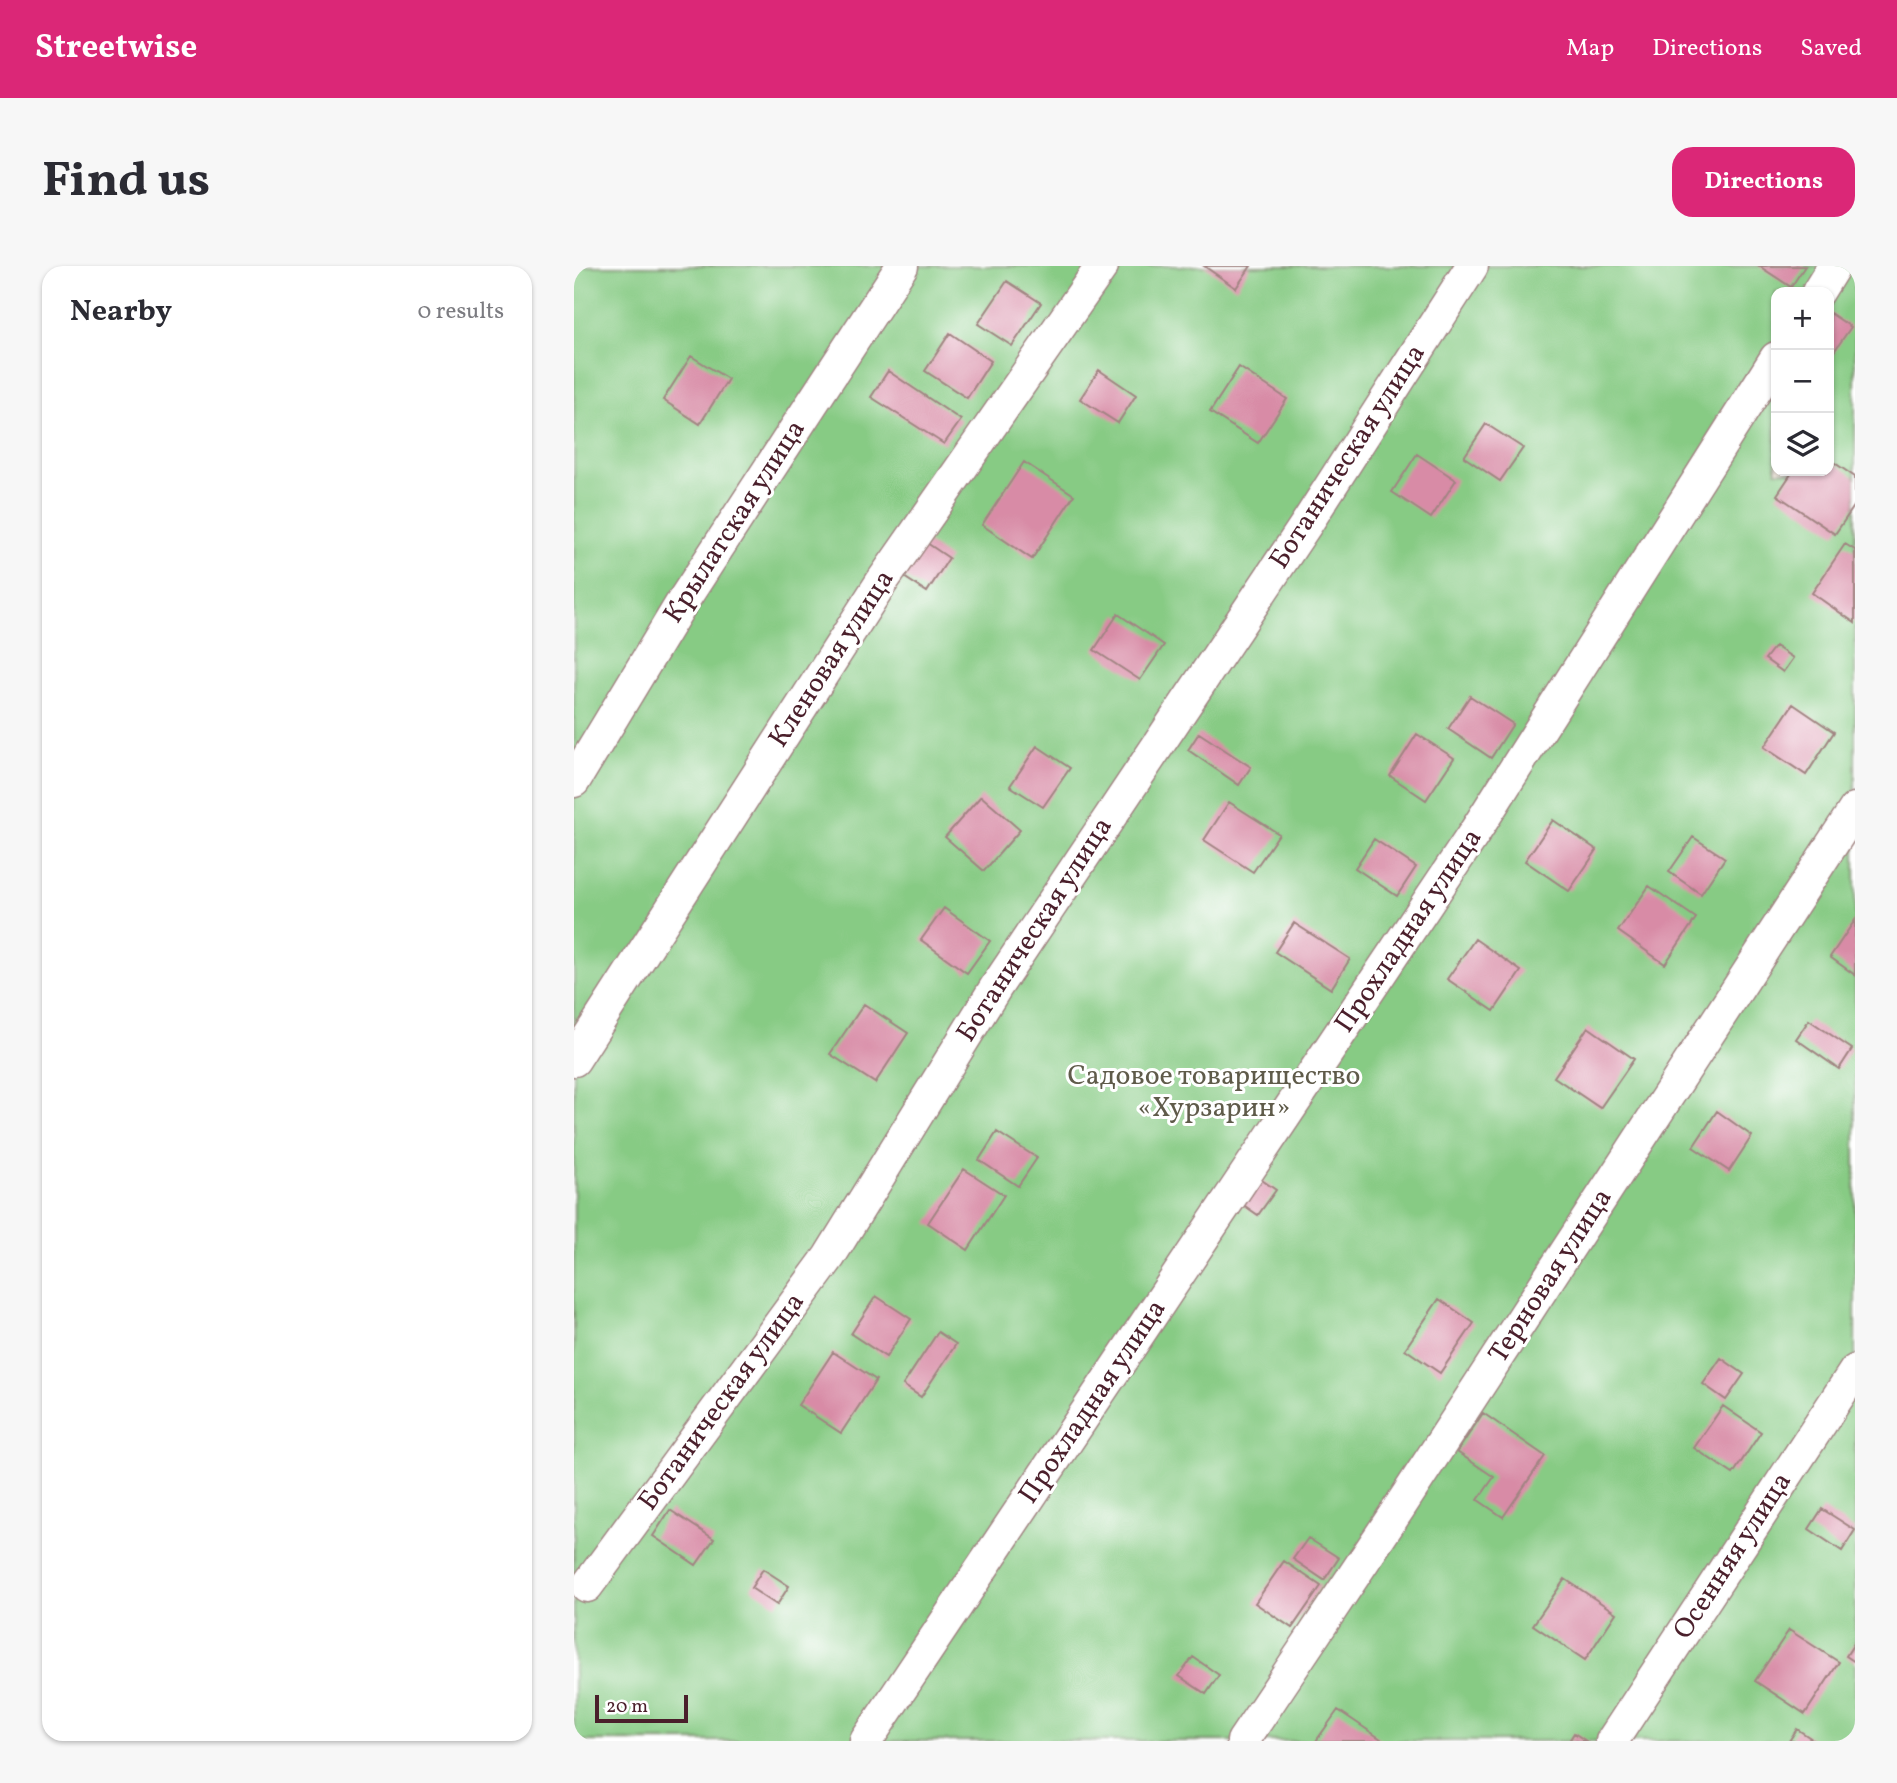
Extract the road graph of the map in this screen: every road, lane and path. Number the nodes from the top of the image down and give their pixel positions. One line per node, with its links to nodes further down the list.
1 (902, 266): 7 (street, Крылатская улица)
2 (1102, 266): 9 (street, Кленовая улица)
3 (1472, 266): 11 (street, Ботаническая улица)
4 (1834, 266): 5 (street)
5 (1821, 287)
6 (1771, 366): 12 (street, Прохладная улица)
7 (574, 781)
8 (1855, 809): 13 (street, Терновая улица)
9 (574, 1060)
10 (1855, 1371): 14 (street, Осенняя улица)
11 (587, 1586)
12 (866, 1741)
13 (1243, 1741)
14 (1612, 1741)

